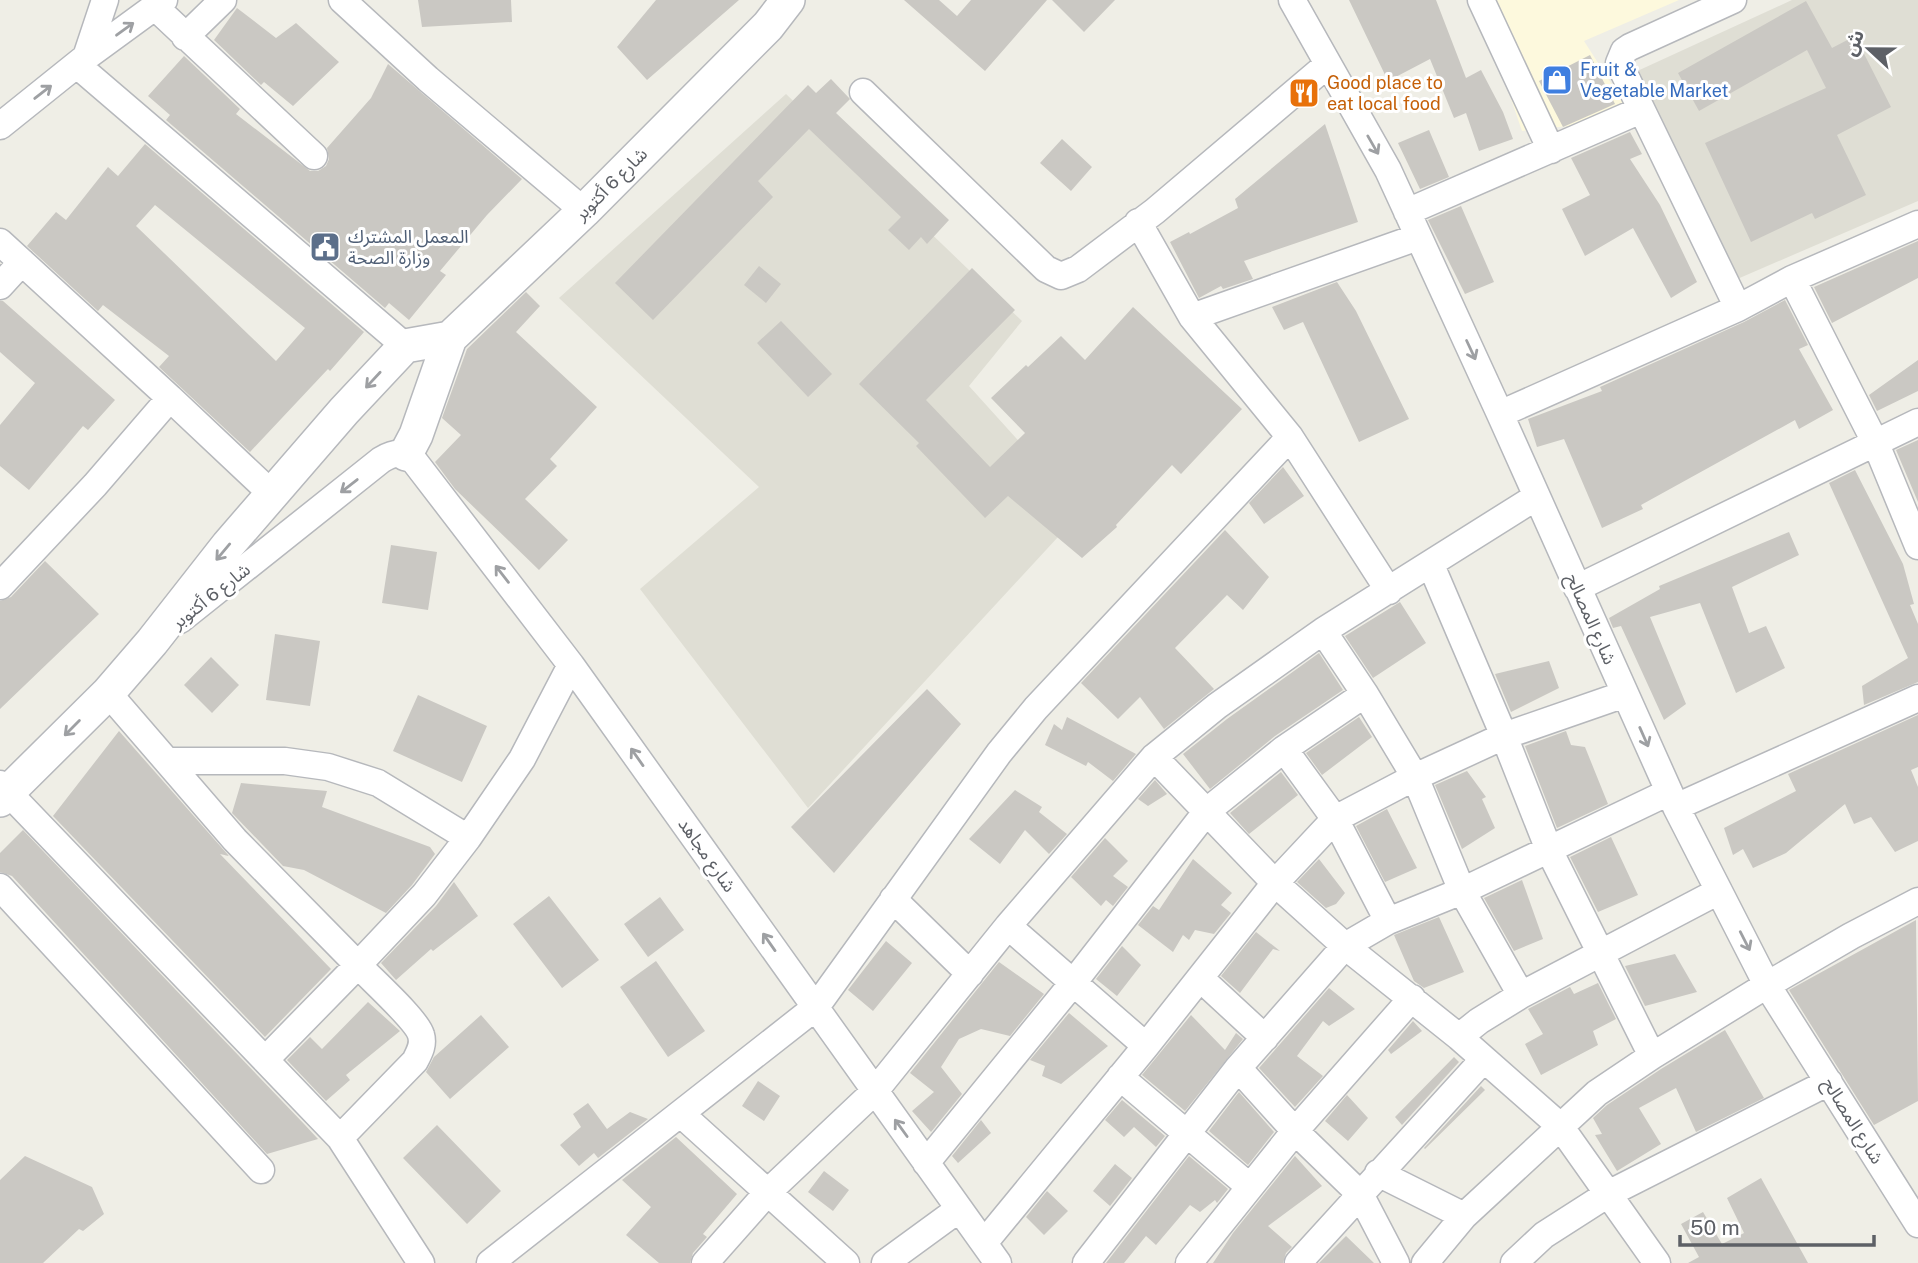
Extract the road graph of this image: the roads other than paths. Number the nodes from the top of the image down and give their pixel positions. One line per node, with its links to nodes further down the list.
1 (105, 0): 11 (street)
2 (223, 0): 10 (street)
3 (342, 0): 18 (street)
4 (788, 0): 9 (street, شارع 6 أكتوبر)
5 (1292, 0): 12 (street, شارع المصالح)
6 (1481, 0): 16 (street)
7 (1734, 0): 14 (street)
8 (159, 3): 10 (street); 11 (street, one-way to 8)
9 (771, 13): 18 (street, شارع 6 أكتوبر)
10 (185, 37): 17 (street)
11 (82, 61): 15 (street, one-way to 11); 30 (street)
12 (1327, 65): 19 (street, شارع المصالح, one-way to 19); 20 (street)
13 (863, 92): 20 (street)
14 (1641, 110): 16 (street); 27 (street)
15 (0, 126)
16 (1551, 149): 19 (street)
17 (314, 156)
18 (584, 211): 29 (street, شارع 6 أكتوبر)
19 (1407, 212): 22 (street, شارع المصالح)
20 (1138, 222): 28 (street)
21 (1918, 225): 25 (street)
22 (1418, 237): 28 (street); 32 (street, شارع المصالح, one-way to 32)
23 (0, 242): 24 (street)
24 (22, 262): 26 (street); 31 (street)
25 (1792, 279): 27 (street); 35 (street)
26 (0, 286)
27 (1738, 308): 32 (street)
28 (1192, 317): 34 (street)
29 (450, 338): 30 (street); 36 (street, شارع 6 أكتوبر)
30 (405, 346): 37 (street, شارع 6 أكتوبر, one-way to 37)
31 (170, 398): 37 (street); 41 (street)
32 (1500, 414): 38 (street, شارع المصالح)
33 (1918, 422): 35 (street)
34 (1290, 437): 43 (street); 66 (street)
35 (1876, 444): 39 (street); 42 (street)
36 (406, 454): 45 (street, شارع 6 أكتوبر, one-way to 45); 46 (street, شارع مجاهد, one-way to 36)
37 (273, 495): 45 (street, شارع 6 أكتوبر, one-way to 45)
38 (1536, 497): 40 (street); 42 (street, شارع المصالح)
39 (1918, 545)
40 (1431, 565): 43 (street); 51 (street)
41 (0, 586)
42 (1577, 588): 49 (street, شارع المصالح)
43 (1389, 591): 44 (street)
44 (1323, 631): 48 (street); 53 (street)
45 (152, 642): 47 (street, شارع 6 أكتوبر)
46 (571, 664): 60 (street); 79 (street, شارع مجاهد, one-way to 46)
47 (108, 693): 54 (street); 56 (street, شارع 6 أكتوبر, one-way to 56)
48 (1365, 694): 52 (street); 55 (street)
49 (1625, 694): 51 (street); 57 (street, شارع المصالح, one-way to 57)
50 (1918, 698): 57 (street)
51 (1504, 736): 55 (street); 61 (street)
52 (1284, 749): 58 (street); 59 (street)
53 (1154, 757): 58 (street); 69 (street)
54 (167, 761): 60 (street); 72 (street)
55 (1416, 777): 59 (street); 64 (street)
56 (3, 792): 84 (street)
57 (1672, 800): 61 (street); 65 (street, شارع المصالح)
58 (1207, 811): 62 (street); 75 (street)
59 (1335, 818): 62 (street); 68 (street)
60 (468, 838): 72 (street)
61 (1549, 850): 64 (street); 71 (street)
62 (1275, 883): 70 (street); 74 (street)
63 (0, 887): 96 (street)
64 (1462, 891): 68 (street); 77 (street)
65 (1719, 891): 71 (street); 76 (street, شارع المصالح, one-way to 76)
66 (894, 899): 73 (street); 79 (street)
67 (1918, 901): 76 (street)
68 (1388, 921): 70 (street)
69 (1008, 926): 73 (street); 75 (street)
70 (1345, 946): 78 (street); 81 (street)
71 (1600, 953): 77 (street); 83 (street)
72 (358, 965): 84 (street); 94 (street)
73 (970, 974): 89 (street)
74 (1199, 978): 81 (street); 82 (street)
75 (1073, 983): 82 (street); 95 (street)
76 (1767, 985): 83 (street); 88 (street, شارع المصالح)
77 (1521, 995): 80 (street)
78 (1412, 998): 80 (street); 92 (street)
79 (816, 1007): 89 (street, شارع مجاهد); 90 (street)
80 (1460, 1037): 85 (street)
81 (1265, 1038): 86 (street)
82 (1146, 1046): 87 (street)
83 (1652, 1056): 91 (street)
84 (265, 1060): 94 (street)
85 (1483, 1060): 91 (street); 97 (street)
86 (1238, 1068): 92 (street); 93 (street)
87 (1120, 1077): 93 (street); 105 (street)
88 (1829, 1082): 101 (street); 104 (street, شارع المصالح)
89 (875, 1091): 95 (street, شارع مجاهد, one-way to 89); 99 (street)
90 (681, 1114): 99 (street); 107 (street)
91 (1560, 1126): 101 (street); 103 (street)
92 (1295, 1131): 98 (street); 100 (street)
93 (1188, 1133): 98 (street); 111 (street)
94 (340, 1138): 106 (street)
95 (926, 1163): 102 (street, شارع مجاهد)
96 (261, 1170)
97 (1378, 1173): 100 (street); 103 (street)
98 (1250, 1187): 112 (street)
99 (767, 1193): 108 (street); 109 (street)
100 (1360, 1194): 113 (street); 114 (street)
101 (1608, 1194): 116 (street); 117 (street)
102 (959, 1209): 105 (street, شارع مجاهد); 110 (street)
103 (1464, 1216): 115 (street)
104 (1918, 1224)
105 (991, 1253)
106 (421, 1263)
107 (490, 1263)
108 (705, 1263)
109 (846, 1263)
110 (885, 1263)
111 (1087, 1263)
112 (1189, 1263)
113 (1298, 1263)
114 (1396, 1263)
115 (1425, 1263)
116 (1514, 1263)
117 (1657, 1263)

